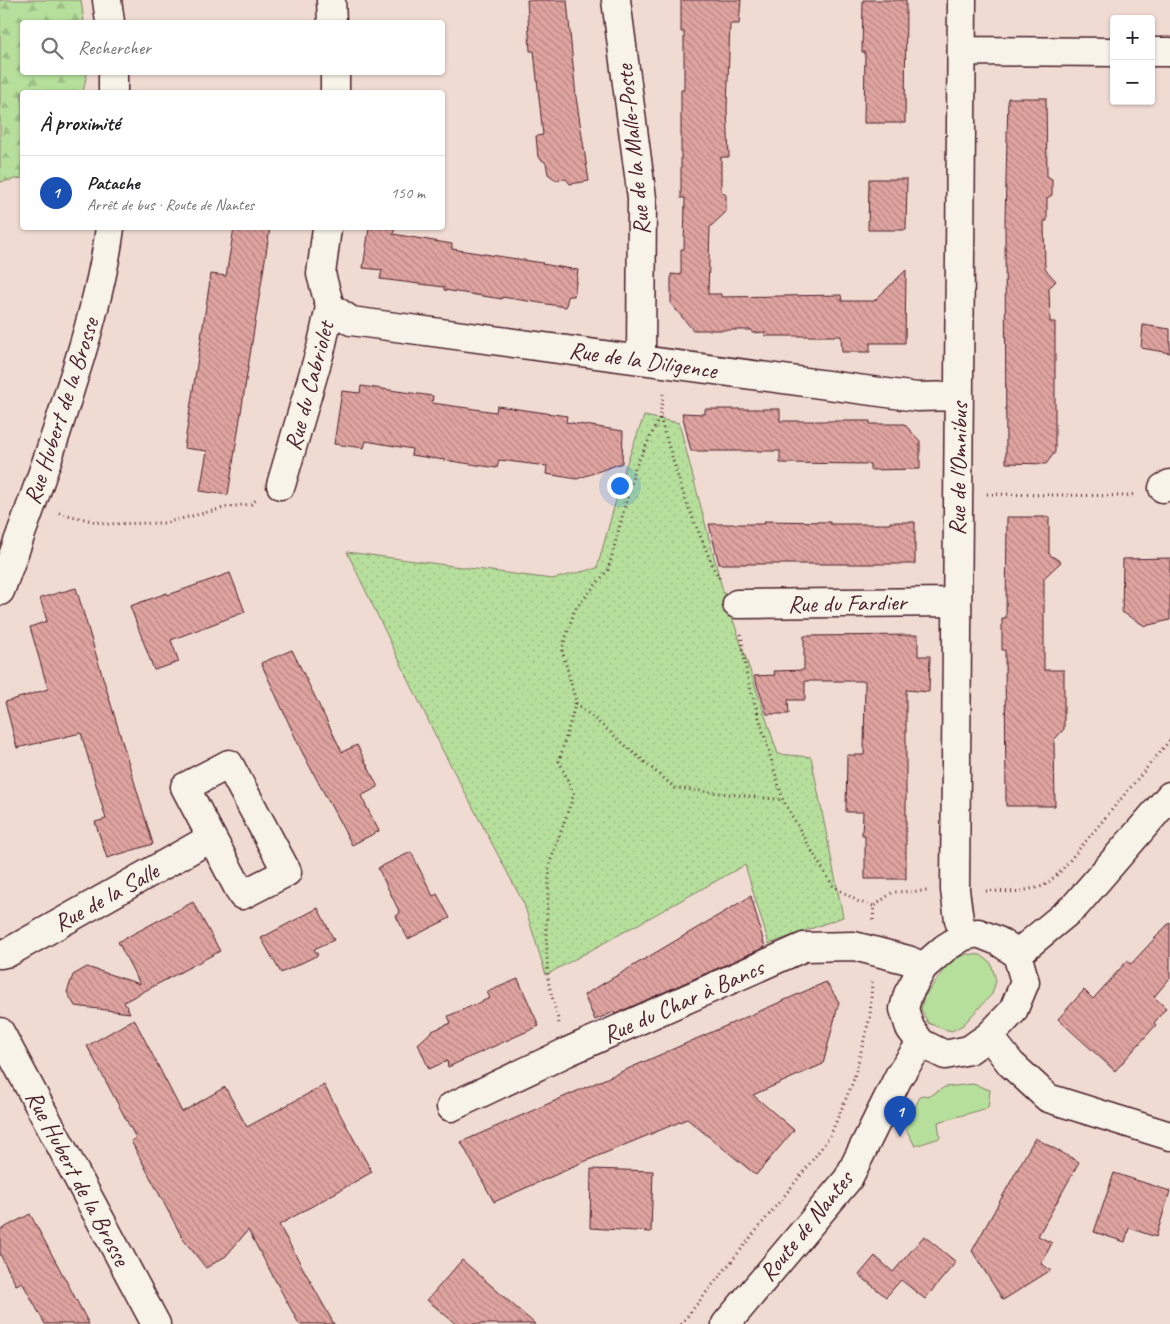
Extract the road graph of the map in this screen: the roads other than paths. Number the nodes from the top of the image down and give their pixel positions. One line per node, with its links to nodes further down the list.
1 (107, 0): 5 (street)
2 (331, 0): 6 (street)
3 (616, 0): 18 (street, Rue de la Malle-Poste)
4 (962, 0): 7 (street, Rue de l'Omnibus)
5 (110, 20)
6 (332, 20)
7 (962, 51): 8 (street); 19 (street, Rue de l'Omnibus)
8 (1110, 52)
9 (1155, 52): 10 (street)
10 (1170, 52)
11 (112, 75): 13 (street)
12 (335, 75): 14 (street)
13 (114, 90)
14 (336, 90)
15 (110, 230): 21 (street, Rue Hubert de la Brosse)
16 (327, 230): 17 (street, Rue du Cabriolet)
17 (330, 308): 18 (street, Rue de la Diligence); 20 (street, Rue du Cabriolet)
18 (654, 361): 19 (street, Rue de la Diligence)
19 (959, 396): 22 (street, Rue de l'Omnibus)
20 (281, 485)
21 (0, 591)
22 (957, 602): 23 (street, Rue du Fardier); 26 (street, Rue de l'Omnibus)
23 (736, 604)
24 (1170, 796): 28 (street)
25 (211, 838): 27 (street, Rue de la Salle)
26 (964, 936): 28 (street); 29 (street)
27 (0, 954)
28 (1017, 954): 31 (street)
29 (923, 967): 32 (street); 33 (street, Rue du Char à Bancs)
30 (0, 1032): 35 (street, Rue Hubert de la Brosse)
31 (989, 1036): 32 (street); 34 (street)
32 (921, 1043): 36 (street, Route de Nantes)
33 (451, 1107)
34 (1170, 1136)
35 (156, 1324)
36 (726, 1324)

